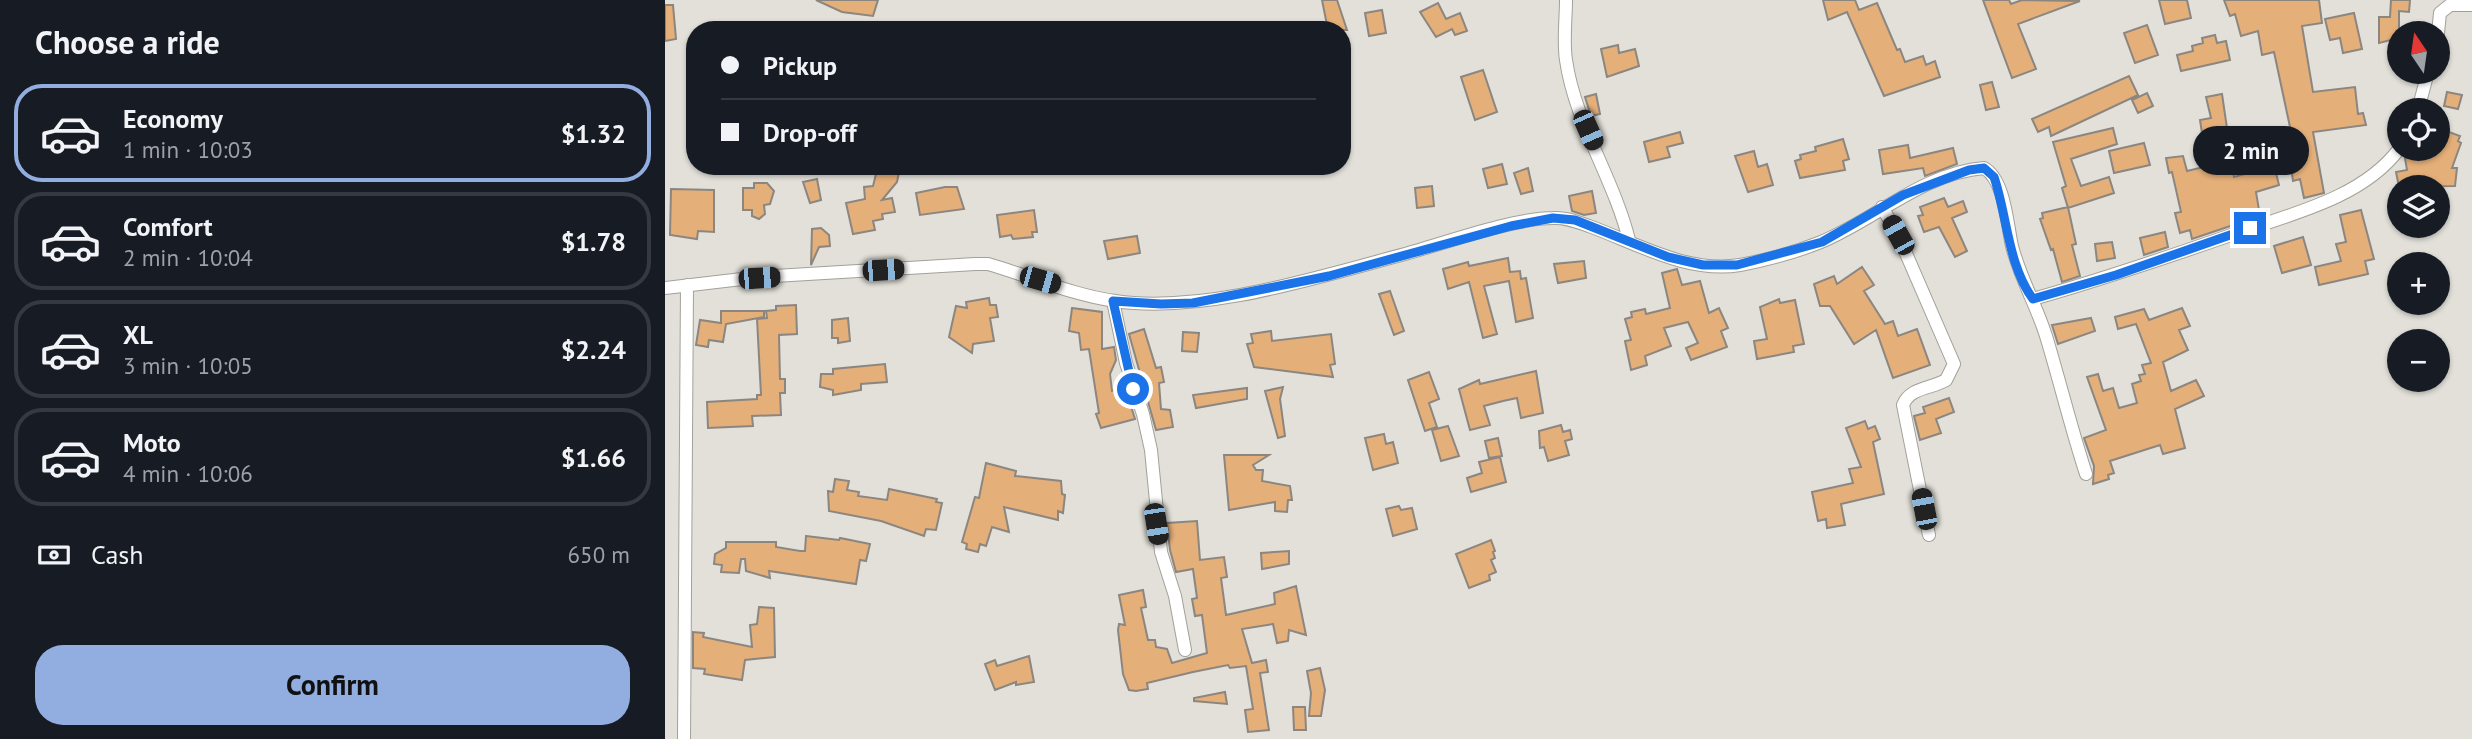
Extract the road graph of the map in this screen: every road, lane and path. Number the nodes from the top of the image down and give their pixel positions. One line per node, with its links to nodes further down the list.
1 (1566, 0): 6 (street)
2 (2472, 5): 3 (street)
3 (2439, 21)
4 (2389, 161): 9 (street)
5 (1882, 207): 6 (street); 9 (street); 12 (street)
6 (1629, 240): 10 (street)
7 (687, 285): 8 (street); 10 (street); 14 (street)
8 (665, 288)
9 (2033, 299): 11 (street)
10 (1113, 301): 13 (street)
11 (2086, 474)
12 (1929, 535)
13 (1185, 650)
14 (684, 739)

